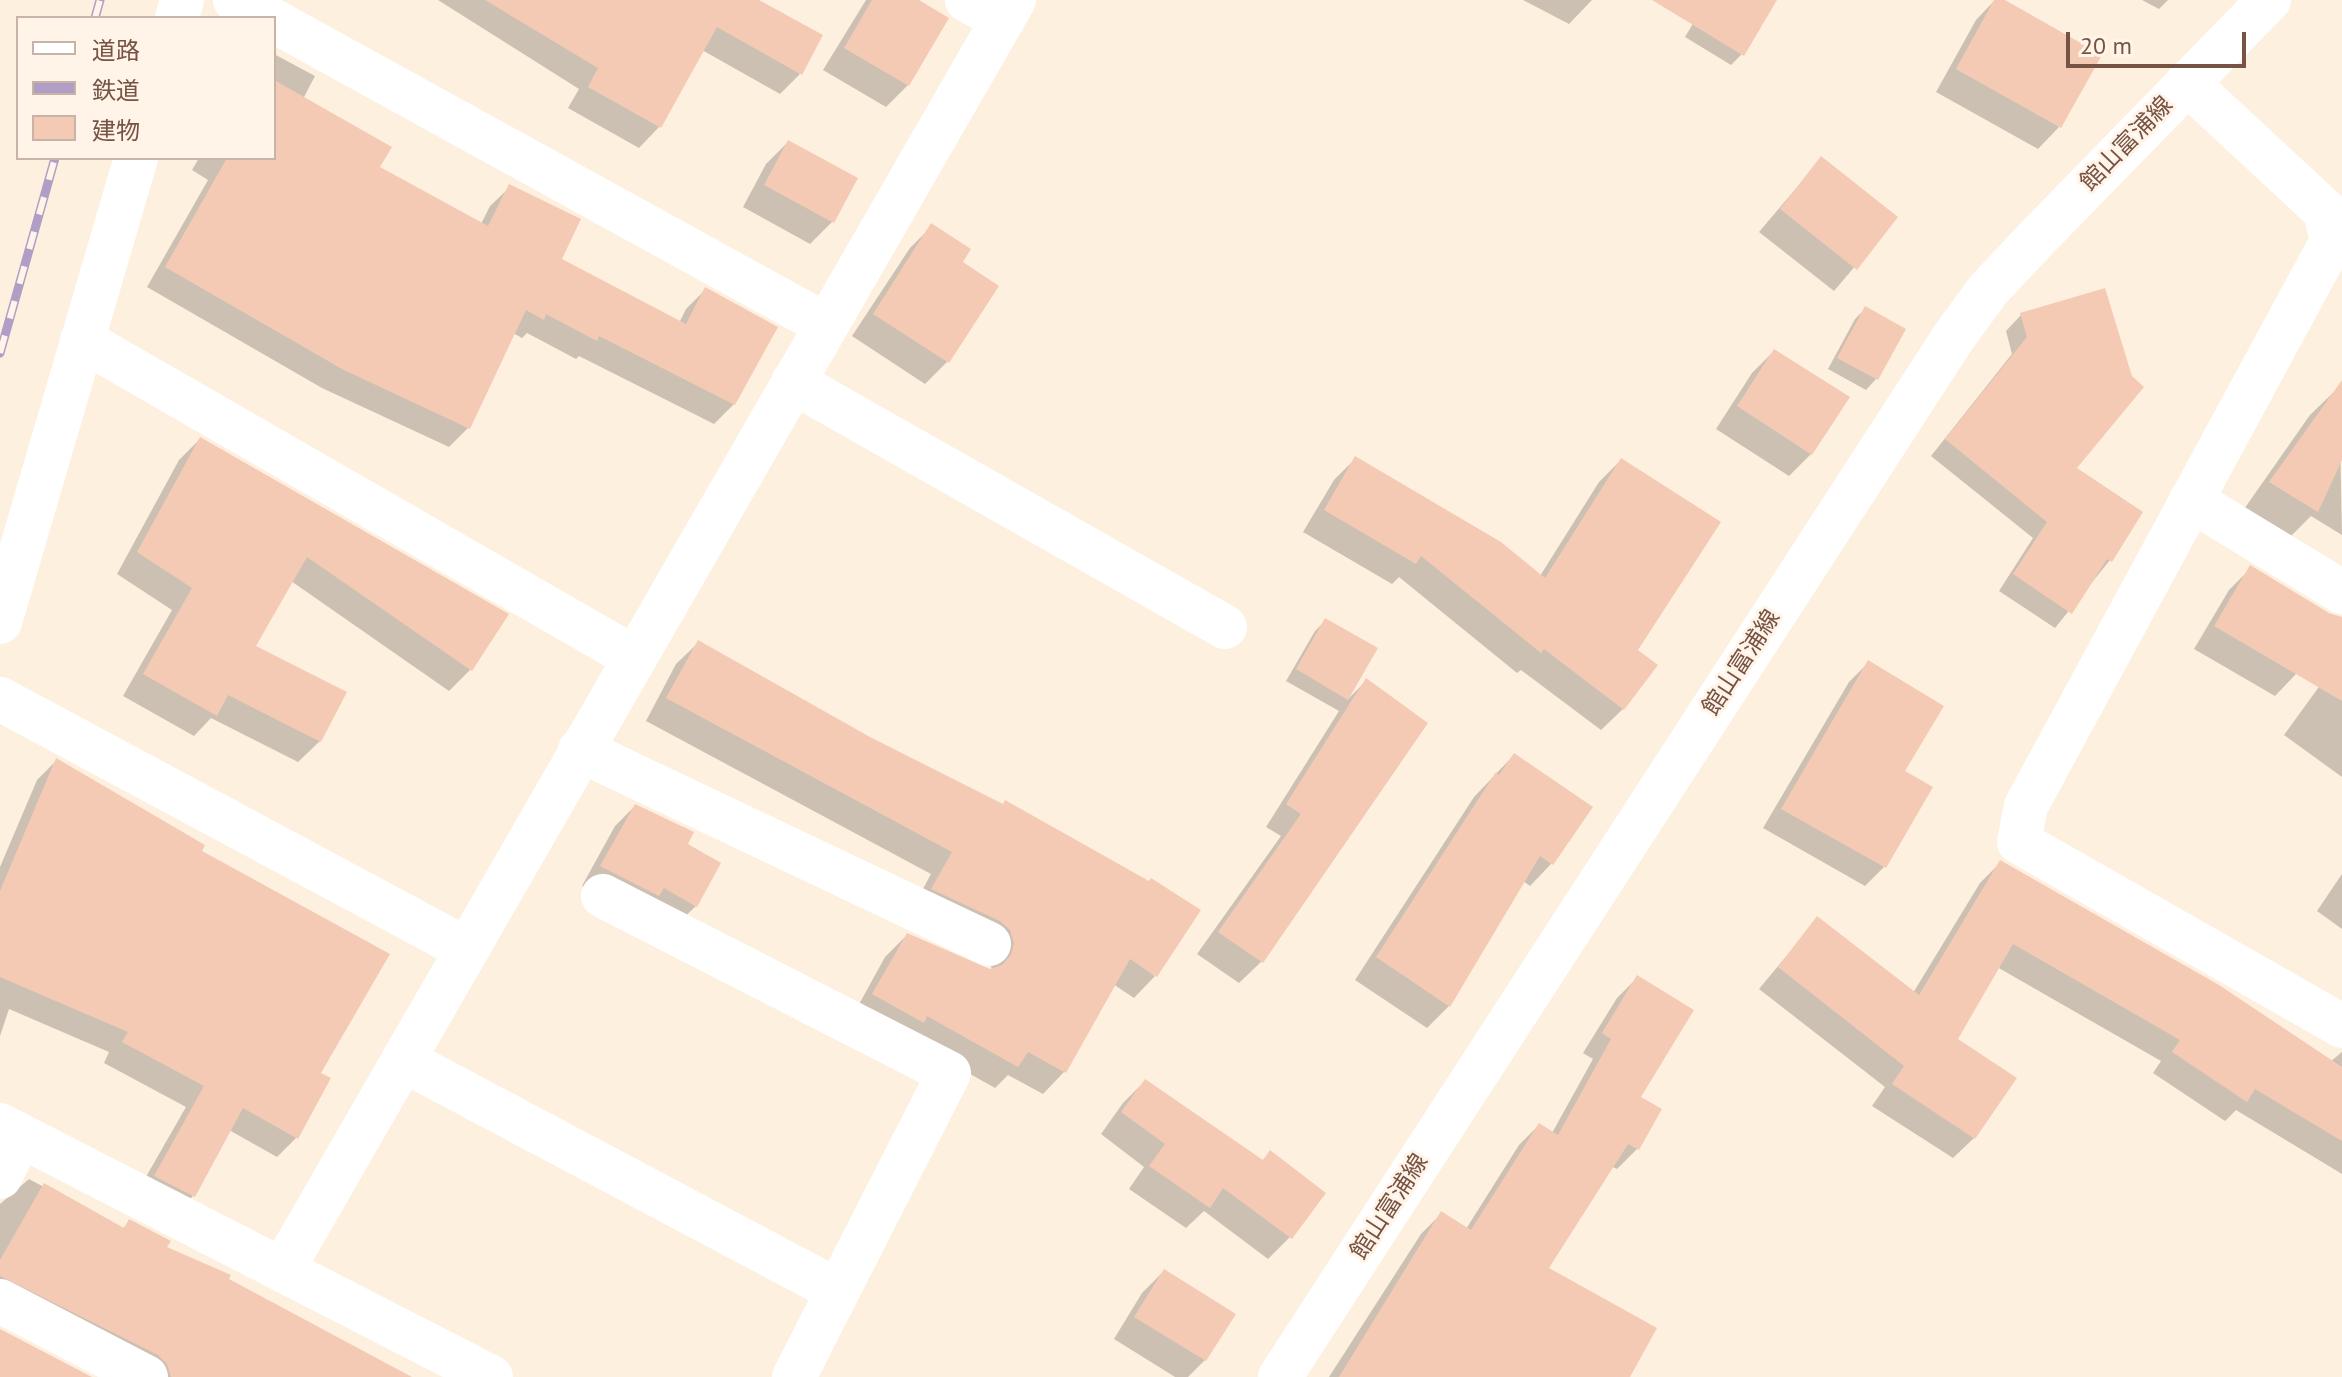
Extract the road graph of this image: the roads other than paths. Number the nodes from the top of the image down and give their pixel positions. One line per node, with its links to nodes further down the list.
1 (235, 0): 4 (street)
2 (2269, 0): 6 (street, 館山富浦線)
3 (995, 7): 8 (street)
4 (264, 16)
5 (276, 22): 8 (street)
6 (2187, 83): 11 (street); 31 (street, 館山富浦線)
7 (135, 160): 9 (street)
8 (826, 325): 10 (street)
9 (82, 340): 13 (street); 15 (street)
10 (793, 382): 14 (street); 15 (street)
11 (2191, 500): 12 (street); 21 (street)
12 (2342, 592)
13 (0, 622)
14 (1225, 627)
15 (633, 657): 17 (street)
16 (0, 699): 20 (street)
17 (580, 750): 19 (street); 20 (street)
18 (603, 896): 26 (street)
19 (989, 944)
20 (466, 949): 22 (street)
21 (2342, 1026)
22 (403, 1060): 25 (street); 26 (street)
23 (10, 1130): 24 (street); 25 (street)
24 (0, 1177)
25 (283, 1269): 29 (street)
26 (838, 1291): 30 (street)
27 (0, 1301): 28 (street)
28 (146, 1377)
29 (491, 1377)
30 (794, 1377)
31 (1280, 1377)

